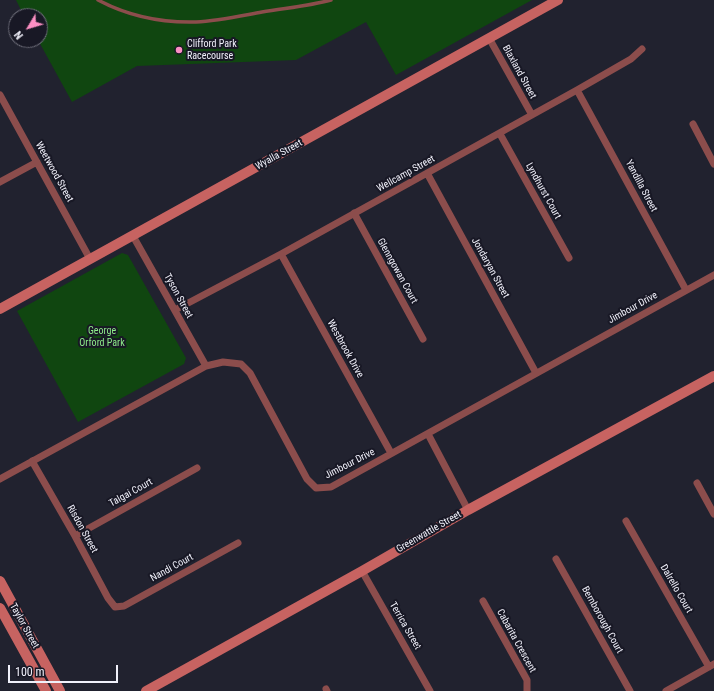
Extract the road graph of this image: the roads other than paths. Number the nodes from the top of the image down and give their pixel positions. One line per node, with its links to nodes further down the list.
1 (98, 0): 2 (lane)
2 (331, 0)
3 (558, 0): 4 (street, Wyalla Street)
4 (489, 38): 8 (street, Blaxland Street); 16 (street, Wyalla Street)
5 (642, 49): 6 (street, Wellcamp Street)
6 (577, 90): 8 (street, Wellcamp Street); 21 (street, Yandilla Street)
7 (0, 95): 11 (street, Weetwood Street)
8 (532, 115): 10 (street, Wellcamp Street)
9 (693, 124): 12 (street)
10 (500, 134): 13 (street, Wellcamp Street); 18 (street, Lyndhurst Court)
11 (36, 162): 14 (street); 19 (street, Weetwood Street)
12 (714, 164)
13 (427, 173): 15 (street, Wellcamp Street); 26 (street, Jondaryan Street)
14 (0, 182)
15 (354, 213): 17 (street, Wellcamp Street); 24 (street, Glenngowan Court)
16 (133, 236): 19 (street, Wyalla Street); 23 (street, Tyson Street)
17 (281, 254): 23 (street, Wellcamp Street); 29 (street, Westbrook Drive)
18 (569, 258)
19 (90, 259): 22 (street, Wyalla Street)
20 (714, 276): 21 (street, Jimbour Drive)
21 (686, 290): 26 (street, Jimbour Drive)
22 (0, 309)
23 (175, 310): 25 (street, Tyson Street)
24 (423, 339)
25 (206, 366): 29 (street, Jimbour Drive); 30 (street, Jimbour Drive)
26 (536, 373): 28 (street, Jimbour Drive)
27 (714, 376): 34 (street, Greenwattle Street)
28 (428, 434): 29 (street, Jimbour Drive); 34 (street)
29 (391, 454)
30 (32, 461): 32 (street, Jimbour Drive); 37 (street, Risdon Street)
31 (197, 468): 37 (street, Talgai Court)
32 (0, 479)
33 (696, 483): 35 (street)
34 (468, 510): 40 (street, Greenwattle Street)
35 (714, 514)
36 (626, 521): 45 (street, Dalrello Court)
37 (75, 536): 43 (street, Risdon Street)
38 (238, 543): 43 (street, Nandi Court)
39 (556, 559): 51 (street, Bernborough Court)
40 (362, 571): 48 (street, Greenwattle Street); 49 (street, Terrica Street)
41 (0, 581): 47 (street, Taylor Street)
42 (483, 601): 50 (street, Cabarita Crescent)
43 (115, 607)
44 (0, 608): 46 (street, Taylor Street)
45 (712, 666): 52 (street)
46 (46, 691)
47 (60, 691)
48 (146, 691)
49 (430, 691)
50 (527, 691)
51 (630, 691)
52 (666, 691)

